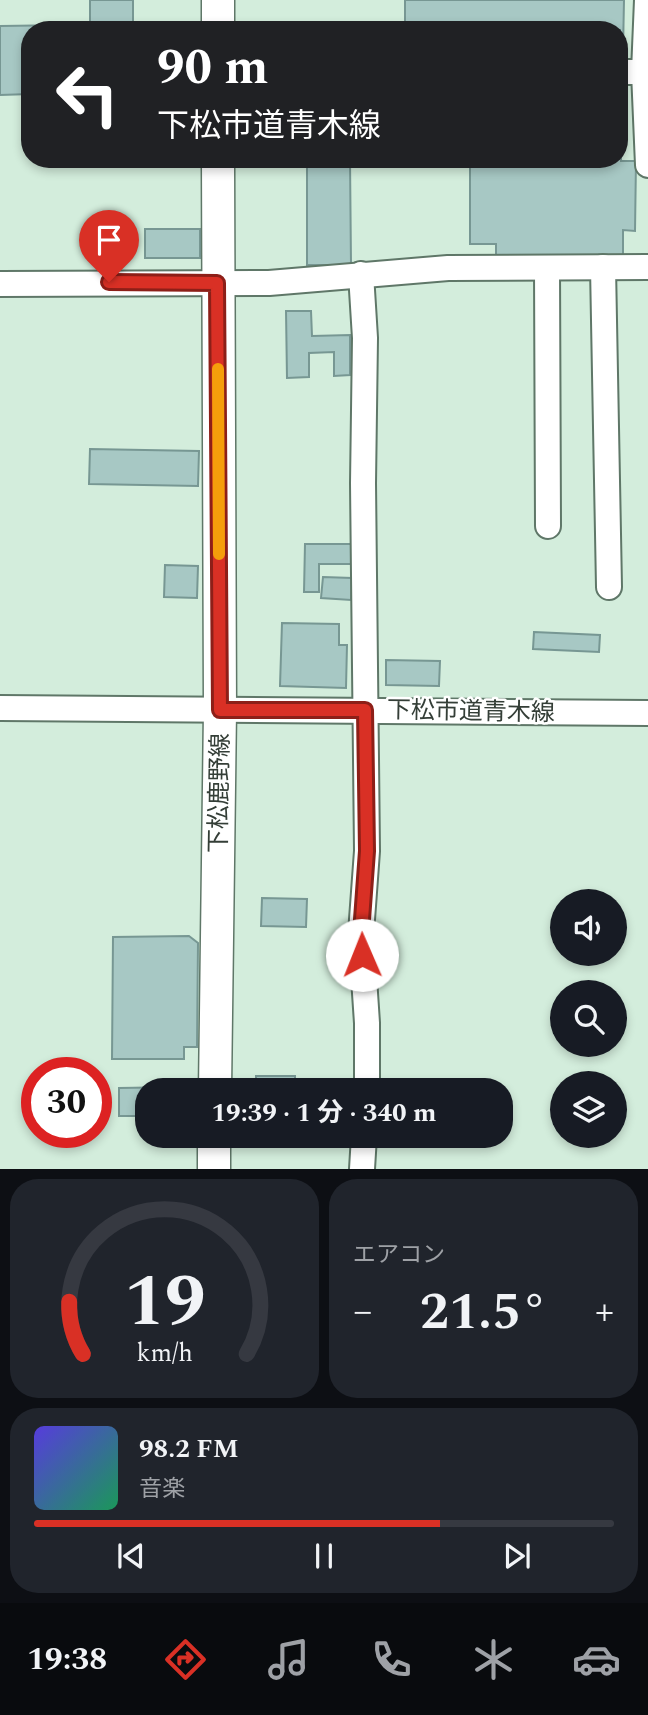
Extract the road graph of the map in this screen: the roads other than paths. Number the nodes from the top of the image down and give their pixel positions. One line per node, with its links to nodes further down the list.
1 (218, 0): 3 (main road)
2 (647, 0): 4 (street)
3 (218, 21)
4 (647, 39): 5 (street)
5 (632, 72): 6 (street)
6 (648, 165)
7 (218, 168): 12 (main road, 下松鹿野線)
8 (603, 267): 9 (street); 10 (street); 15 (street)
9 (648, 267)
10 (547, 268): 11 (street); 14 (street)
11 (361, 274): 12 (street); 18 (street)
12 (217, 283): 13 (street); 17 (main road, 下松鹿野線)
13 (0, 284)
14 (548, 526)
15 (609, 587)
16 (0, 708): 17 (street, 下松市道青木線)
17 (220, 710): 18 (street, 下松市道青木線); 20 (main road, 下松鹿野線)
18 (365, 710): 19 (street, 下松市道青木線); 21 (street)
19 (648, 713)
20 (215, 1078)
21 (367, 1078)
22 (214, 1148): 24 (main road)
23 (364, 1148): 25 (street)
24 (214, 1169)
25 (362, 1169)

